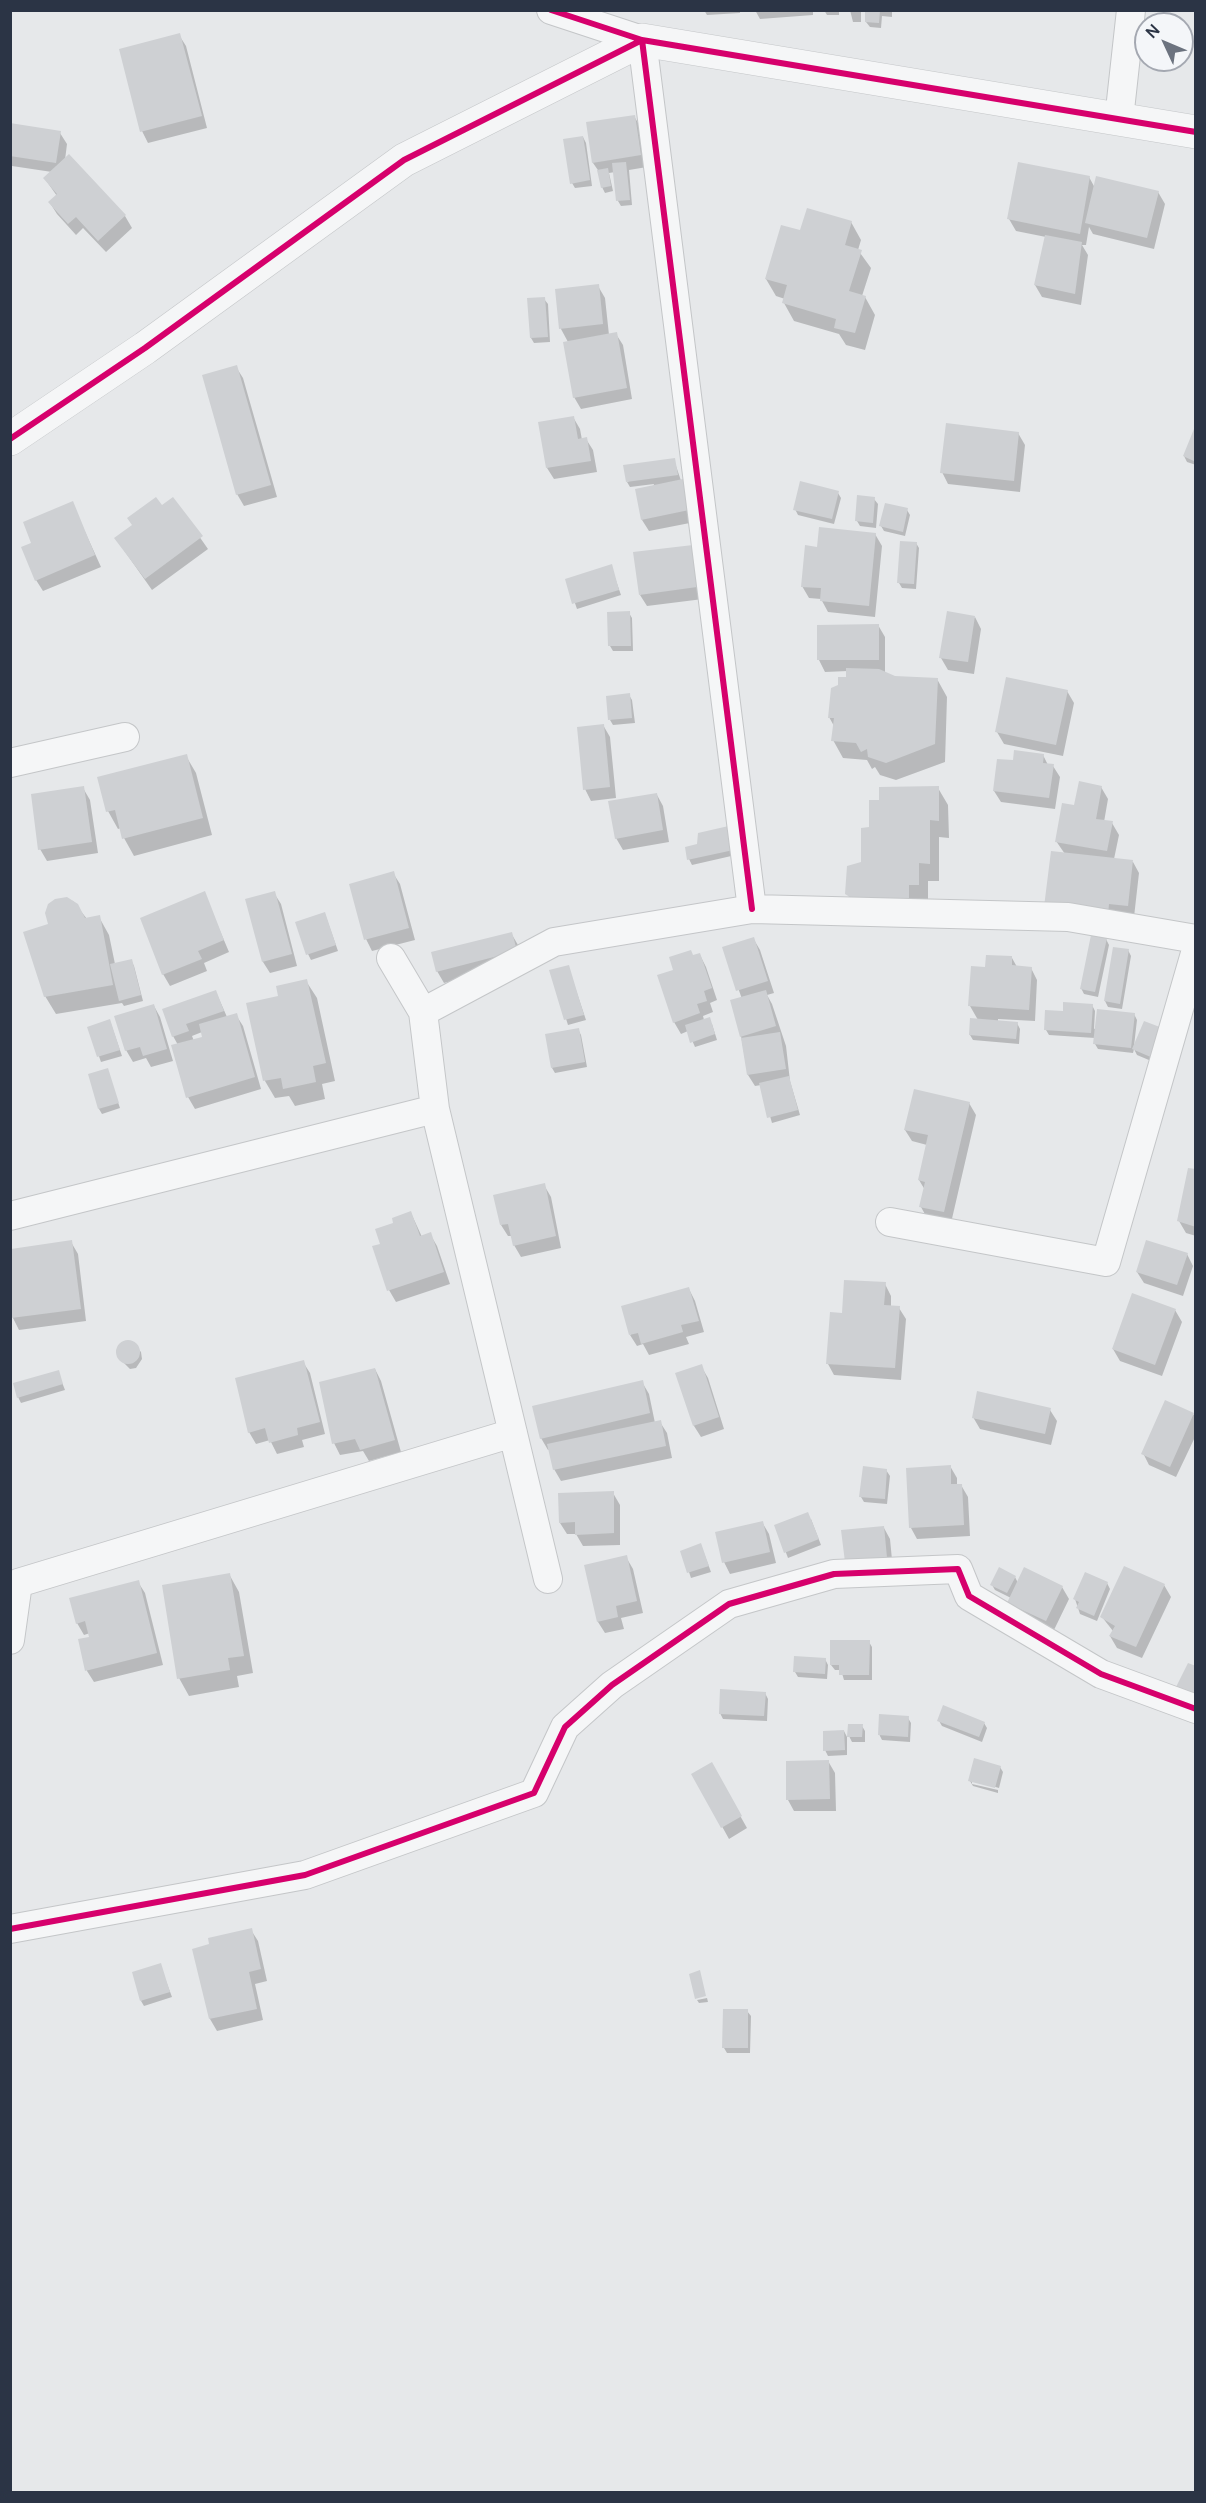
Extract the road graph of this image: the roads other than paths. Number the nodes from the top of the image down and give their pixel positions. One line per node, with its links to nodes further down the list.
1 (551, 10): 3 (street)
2 (1131, 10): 4 (street)
3 (642, 40): 4 (street); 6 (street); 9 (street)
4 (1119, 119): 5 (street)
5 (1196, 132)
6 (10, 438)
7 (125, 737): 8 (street)
8 (10, 763)
9 (752, 909): 10 (street); 13 (street)
10 (1196, 939)
11 (1196, 950): 16 (street)
12 (391, 958): 13 (street)
13 (423, 1012): 14 (street)
14 (435, 1109): 15 (street); 17 (street)
15 (10, 1216)
16 (891, 1222)
17 (513, 1433): 18 (street); 19 (street)
18 (548, 1579)
19 (10, 1640)
20 (1196, 1709): 21 (street)
21 (10, 1929)

